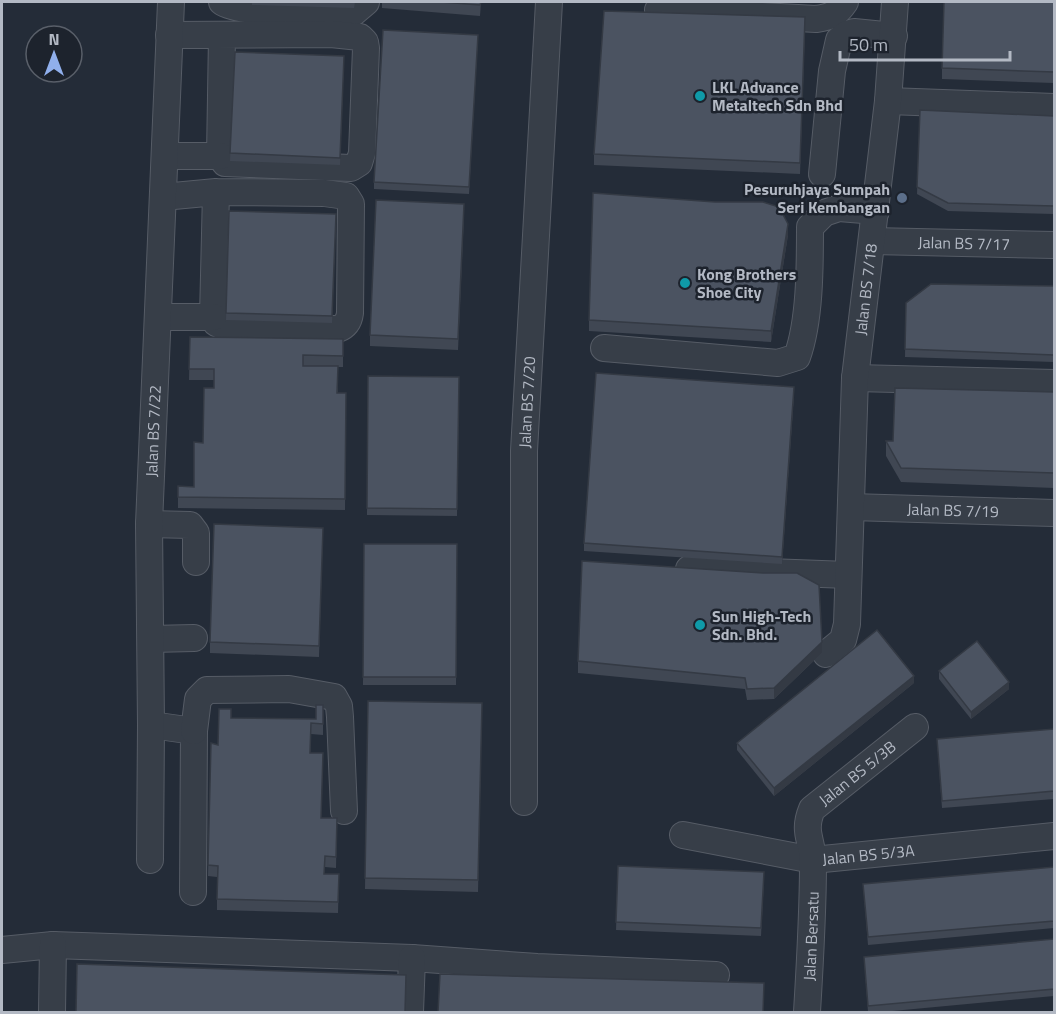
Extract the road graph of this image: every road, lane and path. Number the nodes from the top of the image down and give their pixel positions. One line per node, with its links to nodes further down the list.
1 (171, 2): 8 (street, Jalan BS 7/22)
2 (222, 2): 3 (street)
3 (366, 2)
4 (549, 2): 38 (street, Jalan BS 7/20)
5 (895, 2): 10 (street, Jalan BS 7/18)
6 (658, 10): 7 (street)
7 (843, 16): 10 (street); 15 (street)
8 (170, 35): 9 (street); 13 (street, Jalan BS 7/22)
9 (222, 36): 14 (street); 14 (street)
10 (894, 36): 11 (street, Jalan BS 7/18)
11 (888, 101): 12 (street); 18 (street, Jalan BS 7/18)
12 (1054, 107)
13 (165, 156): 14 (street); 17 (street, Jalan BS 7/22)
14 (220, 156)
15 (822, 174)
16 (216, 192): 17 (street); 22 (street); 22 (street)
17 (163, 197): 21 (street, Jalan BS 7/22)
18 (876, 211): 19 (street, Jalan BS 7/18); 23 (street)
19 (872, 241): 20 (street, Jalan BS 7/17); 24 (street, Jalan BS 7/18)
20 (1054, 245)
21 (158, 317): 22 (street); 28 (street, Jalan BS 7/22)
22 (213, 317)
23 (604, 348)
24 (855, 378): 25 (street); 26 (street, Jalan BS 7/18)
25 (1054, 382)
26 (851, 507): 27 (street, Jalan BS 7/19); 31 (street, Jalan BS 7/18)
27 (1054, 513)
28 (149, 524): 29 (street); 33 (street, Jalan BS 7/22)
29 (196, 562)
30 (671, 568): 31 (street)
31 (848, 575): 34 (street, Jalan BS 7/18)
32 (194, 638): 33 (street)
33 (151, 639): 35 (street, Jalan BS 7/22)
34 (826, 654)
35 (151, 725): 37 (street); 42 (street, Jalan BS 7/22)
36 (915, 727): 43 (street, Jalan BS 5/3B)
37 (194, 731): 39 (street); 44 (street)
38 (524, 802)
39 (344, 811)
40 (683, 835): 43 (street, Jalan BS 5/3A)
41 (1054, 836): 43 (street, Jalan BS 5/3A)
42 (150, 860)
43 (813, 860): 51 (street, Jalan Bersatu)
44 (193, 891)
45 (52, 945): 46 (street); 47 (street); 49 (street)
46 (2, 950)
47 (412, 958): 48 (street); 50 (street)
48 (716, 975)
49 (52, 1012)
50 (410, 1012)
51 (807, 1012)

